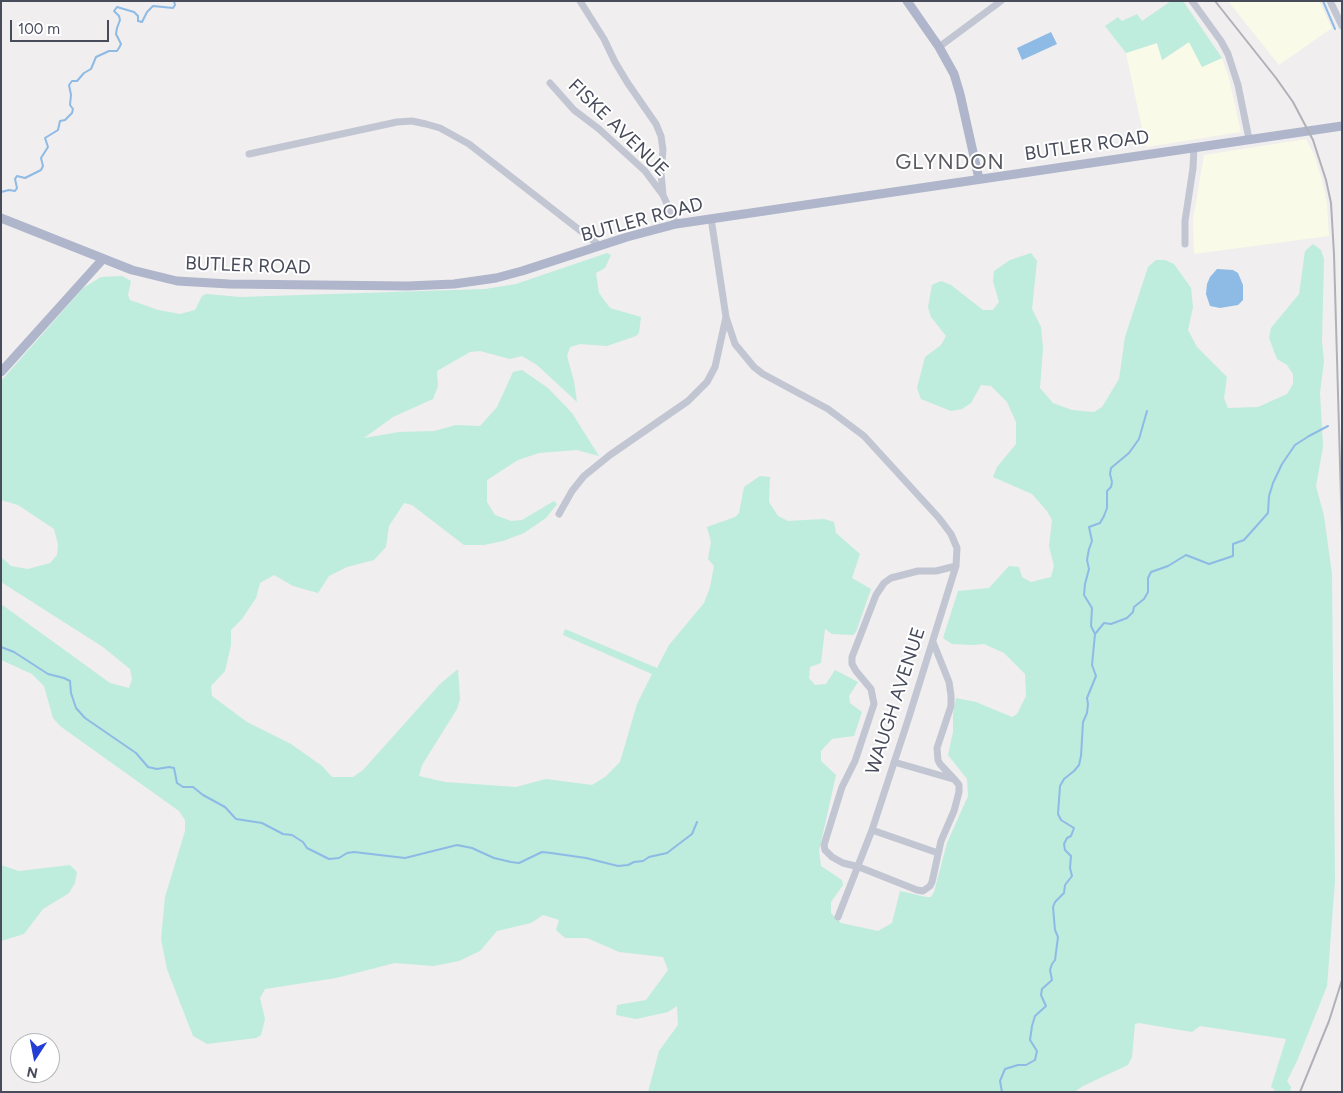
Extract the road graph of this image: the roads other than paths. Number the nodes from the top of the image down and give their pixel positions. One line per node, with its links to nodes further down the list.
1 (580, 1): 14 (street)
2 (907, 1): 7 (main road)
3 (1001, 1): 7 (street)
4 (1192, 1): 10 (street)
5 (1330, 1): 6 (street)
6 (1342, 26)
7 (938, 47): 13 (main road)
8 (550, 83): 14 (street, FISKE AVENUE)
9 (1342, 126): 10 (main road, BUTLER ROAD)
10 (1249, 139): 11 (main road, BUTLER ROAD)
11 (1194, 147): 13 (main road, BUTLER ROAD); 18 (street)
12 (249, 154): 19 (street)
13 (979, 179): 16 (main road, BUTLER ROAD)
14 (663, 195): 17 (street, FISKE AVENUE)
15 (1, 218): 20 (main road, BUTLER ROAD)
16 (711, 218): 17 (main road, BUTLER ROAD); 21 (street)
17 (676, 224): 19 (main road, BUTLER ROAD)
18 (1185, 244)
19 (600, 246): 20 (main road, BUTLER ROAD)
20 (102, 260): 22 (main road)
21 (726, 317): 23 (street); 24 (street, WAUGH AVENUE)
22 (1, 372)
23 (559, 514)
24 (956, 566): 25 (street, WAUGH AVENUE); 30 (street)
25 (933, 642): 26 (street, WAUGH AVENUE); 27 (street)
26 (894, 762): 27 (street); 28 (street, WAUGH AVENUE)
27 (955, 780): 29 (street)
28 (872, 830): 29 (street); 30 (street, WAUGH AVENUE)
29 (938, 853): 30 (street)
30 (859, 867): 31 (street, WAUGH AVENUE)
31 (838, 916)

